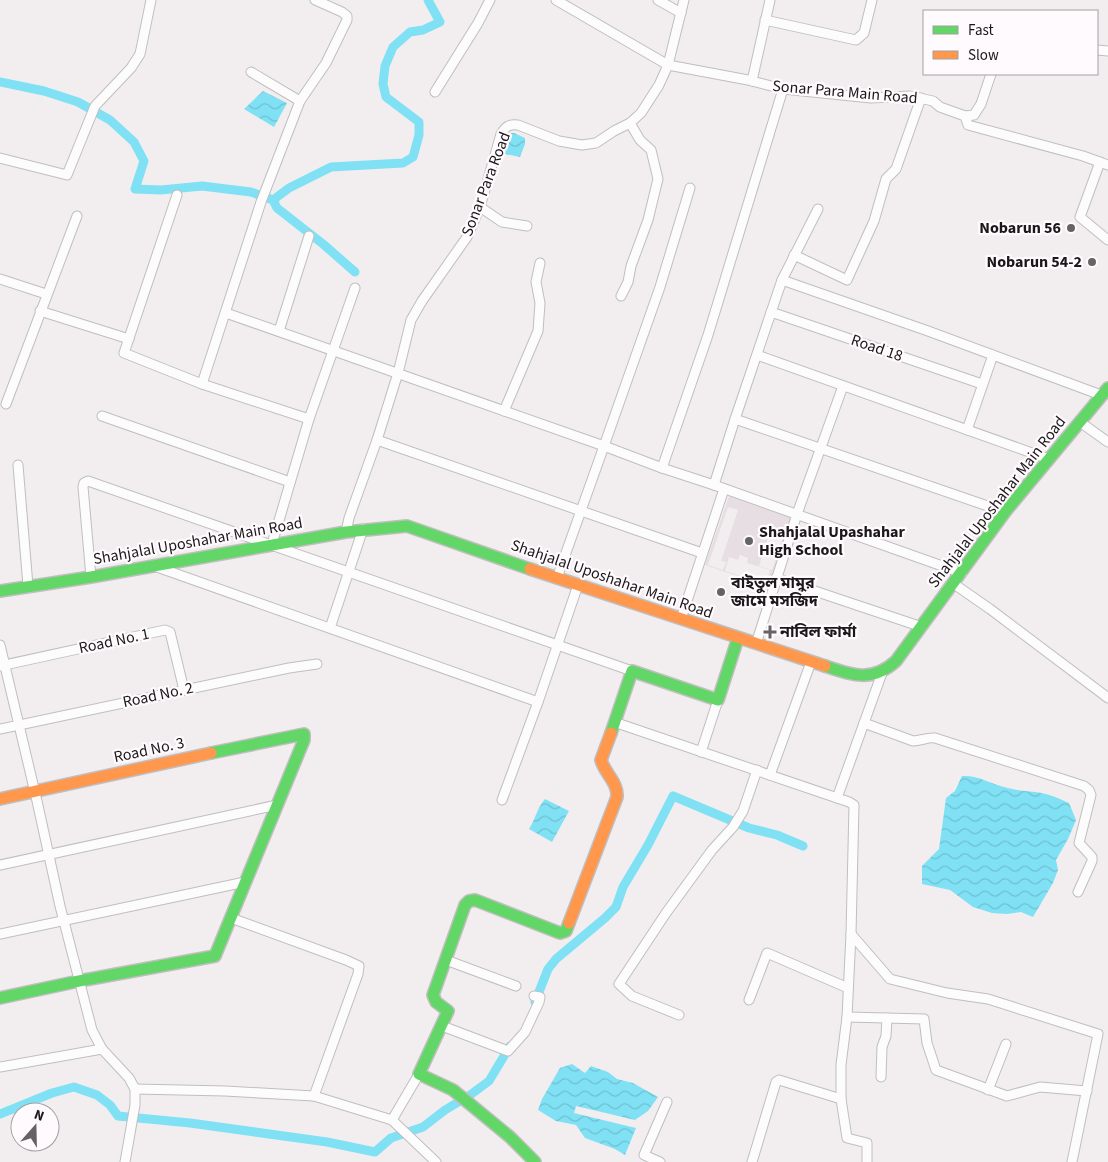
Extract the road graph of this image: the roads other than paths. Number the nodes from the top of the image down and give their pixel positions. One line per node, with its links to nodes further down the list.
1 (151, 0): 21 (street)
2 (315, 0): 18 (street)
3 (490, 0): 16 (street)
4 (556, 0): 11 (street, Sonar Para Main Road)
5 (658, 0): 9 (street)
6 (684, 0): 9 (street, Sonar Para Road)
7 (770, 0): 10 (street, Sonar Para Main Road)
8 (872, 0): 10 (street)
9 (681, 13): 11 (street, Sonar Para Road)
10 (765, 20): 14 (street, Sonar Para Main Road)
11 (668, 65): 14 (street, Sonar Para Main Road); 20 (street, Sonar Para Road)
12 (251, 72): 18 (street)
13 (991, 75): 19 (street)
14 (752, 81): 15 (street, Sonar Para Main Road)
15 (783, 90): 17 (street, Sonar Para Main Road); 64 (street)
16 (435, 92)
17 (921, 98): 19 (street, Sonar Para Main Road); 31 (street)
18 (300, 101): 40 (street)
19 (965, 116): 22 (street, Sonar Para Main Road)
20 (630, 123): 25 (street, Sonar Para Road); 37 (street)
21 (0, 158)
22 (1104, 164): 30 (street)
23 (690, 188): 60 (street)
24 (177, 195): 42 (street)
25 (480, 207): 28 (street); 46 (street, Sonar Para Road)
26 (818, 209): 31 (street)
27 (77, 216): 36 (street)
28 (527, 226)
29 (309, 236): 41 (street)
30 (1108, 240)
31 (794, 255): 34 (street)
32 (540, 263): 52 (street)
33 (0, 279): 36 (street)
34 (782, 280): 39 (street); 45 (street)
35 (355, 288): 43 (street)
36 (46, 294): 38 (street)
37 (621, 296)
38 (40, 311): 42 (street); 51 (street)
39 (771, 312): 44 (street); 48 (street, Road 18)
40 (226, 313): 41 (street); 47 (street)
41 (279, 332): 43 (street)
42 (128, 339): 47 (street)
43 (334, 351): 46 (street); 54 (street)
44 (757, 355): 49 (street); 55 (street)
45 (993, 355): 48 (street); 50 (street)
46 (398, 373): 52 (street); 58 (street, Sonar Para Road)
47 (202, 384): 54 (street)
48 (982, 384): 57 (street)
49 (843, 386): 57 (street); 61 (street)
50 (1104, 392): 56 (street, Shahjalal Uposhahar Main Road)
51 (6, 404)
52 (504, 411): 60 (street)
53 (102, 416): 65 (street)
54 (309, 419): 65 (street)
55 (734, 419): 61 (street); 66 (street)
56 (1080, 422): 59 (street); 62 (street, Shahjalal Uposhahar Main Road)
57 (968, 430): 62 (street)
58 (377, 440): 68 (street); 72 (street, Sonar Para Road)
59 (1108, 442)
60 (604, 446): 64 (street); 68 (street)
61 (821, 449): 69 (street); 70 (street)
62 (1049, 459): 69 (street, Shahjalal Uposhahar Main Road)
63 (18, 465): 83 (street)
64 (662, 468): 66 (street)
65 (290, 482): 73 (street)
66 (714, 485): 67 (street)
67 (724, 488): 70 (street); 74 (street)
68 (582, 511): 74 (street); 79 (street)
69 (1005, 512): 77 (street, Shahjalal Uposhahar Main Road)
70 (797, 514): 77 (street); 80 (street)
71 (363, 529): 72 (street, Shahjalal Uposhahar Main Road); 76 (street); 79 (street, Shahjalal Uposhahar Main Road)
72 (346, 532): 73 (street, Shahjalal Uposhahar Main Road)
73 (272, 544): 75 (street, Shahjalal Uposhahar Main Road); 76 (street); 78 (street)
74 (702, 552): 85 (street)
75 (152, 565): 78 (street, Shahjalal Uposhahar Main Road); 87 (street)
76 (349, 572): 87 (street); 91 (street)
77 (962, 573): 81 (street, Shahjalal Uposhahar Main Road)
78 (91, 577): 83 (street, Shahjalal Uposhahar Main Road)
79 (557, 578): 82 (street, Shahjalal Uposhahar Main Road)
80 (776, 578): 86 (street); 89 (street)
81 (954, 584): 86 (street, Shahjalal Uposhahar Main Road); 98 (street)
82 (578, 585): 85 (street, Shahjalal Uposhahar Main Road); 91 (street)
83 (28, 586): 84 (street, Shahjalal Uposhahar Main Road)
84 (0, 591)
85 (681, 620): 88 (street, Shahjalal Uposhahar Main Road)
86 (922, 627): 96 (street, Shahjalal Uposhahar Main Road)
87 (330, 628): 100 (street)
88 (738, 638): 89 (street, Shahjalal Uposhahar Main Road); 99 (street)
89 (756, 644): 92 (street, Shahjalal Uposhahar Main Road)
90 (0, 645): 94 (street)
91 (556, 645): 95 (street); 100 (street)
92 (811, 662): 96 (street, Shahjalal Uposhahar Main Road); 107 (street)
93 (317, 664): 97 (street, Road No. 2)
94 (2, 666): 97 (street, Road No. 1); 103 (street)
95 (632, 671): 99 (street); 101 (street)
96 (882, 673): 102 (street)
97 (184, 690): 103 (street, Road No. 2)
98 (1108, 698)
99 (718, 700): 105 (street)
100 (538, 702): 111 (street)
101 (614, 722): 105 (street); 121 (street)
102 (864, 723): 109 (street); 116 (street)
103 (19, 724): 104 (street, Road No. 2); 108 (street)
104 (0, 729)
105 (701, 752): 106 (street)
106 (757, 770): 107 (street); 128 (street)
107 (770, 775): 109 (street)
108 (35, 792): 110 (street, Road No. 3); 112 (street, Road No. 3); 113 (street)
109 (837, 798): 120 (street)
110 (0, 799)
111 (502, 800)
112 (276, 805): 113 (street); 115 (street)
113 (49, 854): 114 (street); 118 (street)
114 (0, 865)
115 (245, 882): 117 (street); 118 (street)
116 (1078, 892)
117 (231, 918): 122 (street); 140 (street)
118 (63, 920): 119 (street); 122 (street)
119 (0, 934)
120 (851, 934): 124 (street); 139 (street)
121 (446, 960): 123 (street); 131 (street)
122 (79, 981): 126 (street); 133 (street)
123 (516, 986)
124 (848, 988): 127 (street); 129 (street)
125 (537, 997): 131 (street)
126 (0, 998)
127 (749, 1000)
128 (679, 1015)
129 (847, 1017): 130 (street); 141 (street)
130 (887, 1018): 136 (street); 138 (street)
131 (442, 1026): 135 (street)
132 (1006, 1044): 138 (street)
133 (102, 1049): 134 (street); 137 (street)
134 (0, 1066)
135 (419, 1074): 143 (street); 146 (street)
136 (882, 1077)
137 (135, 1089): 140 (street); 144 (street)
138 (988, 1090): 139 (street)
139 (1087, 1091): 150 (street)
140 (314, 1096): 143 (street)
141 (841, 1099): 148 (street); 149 (street)
142 (667, 1102): 147 (street)
143 (392, 1120): 145 (street)
144 (124, 1162)
145 (436, 1162)
146 (535, 1162)
147 (660, 1162)
148 (752, 1162)
149 (867, 1162)
150 (1072, 1162)

